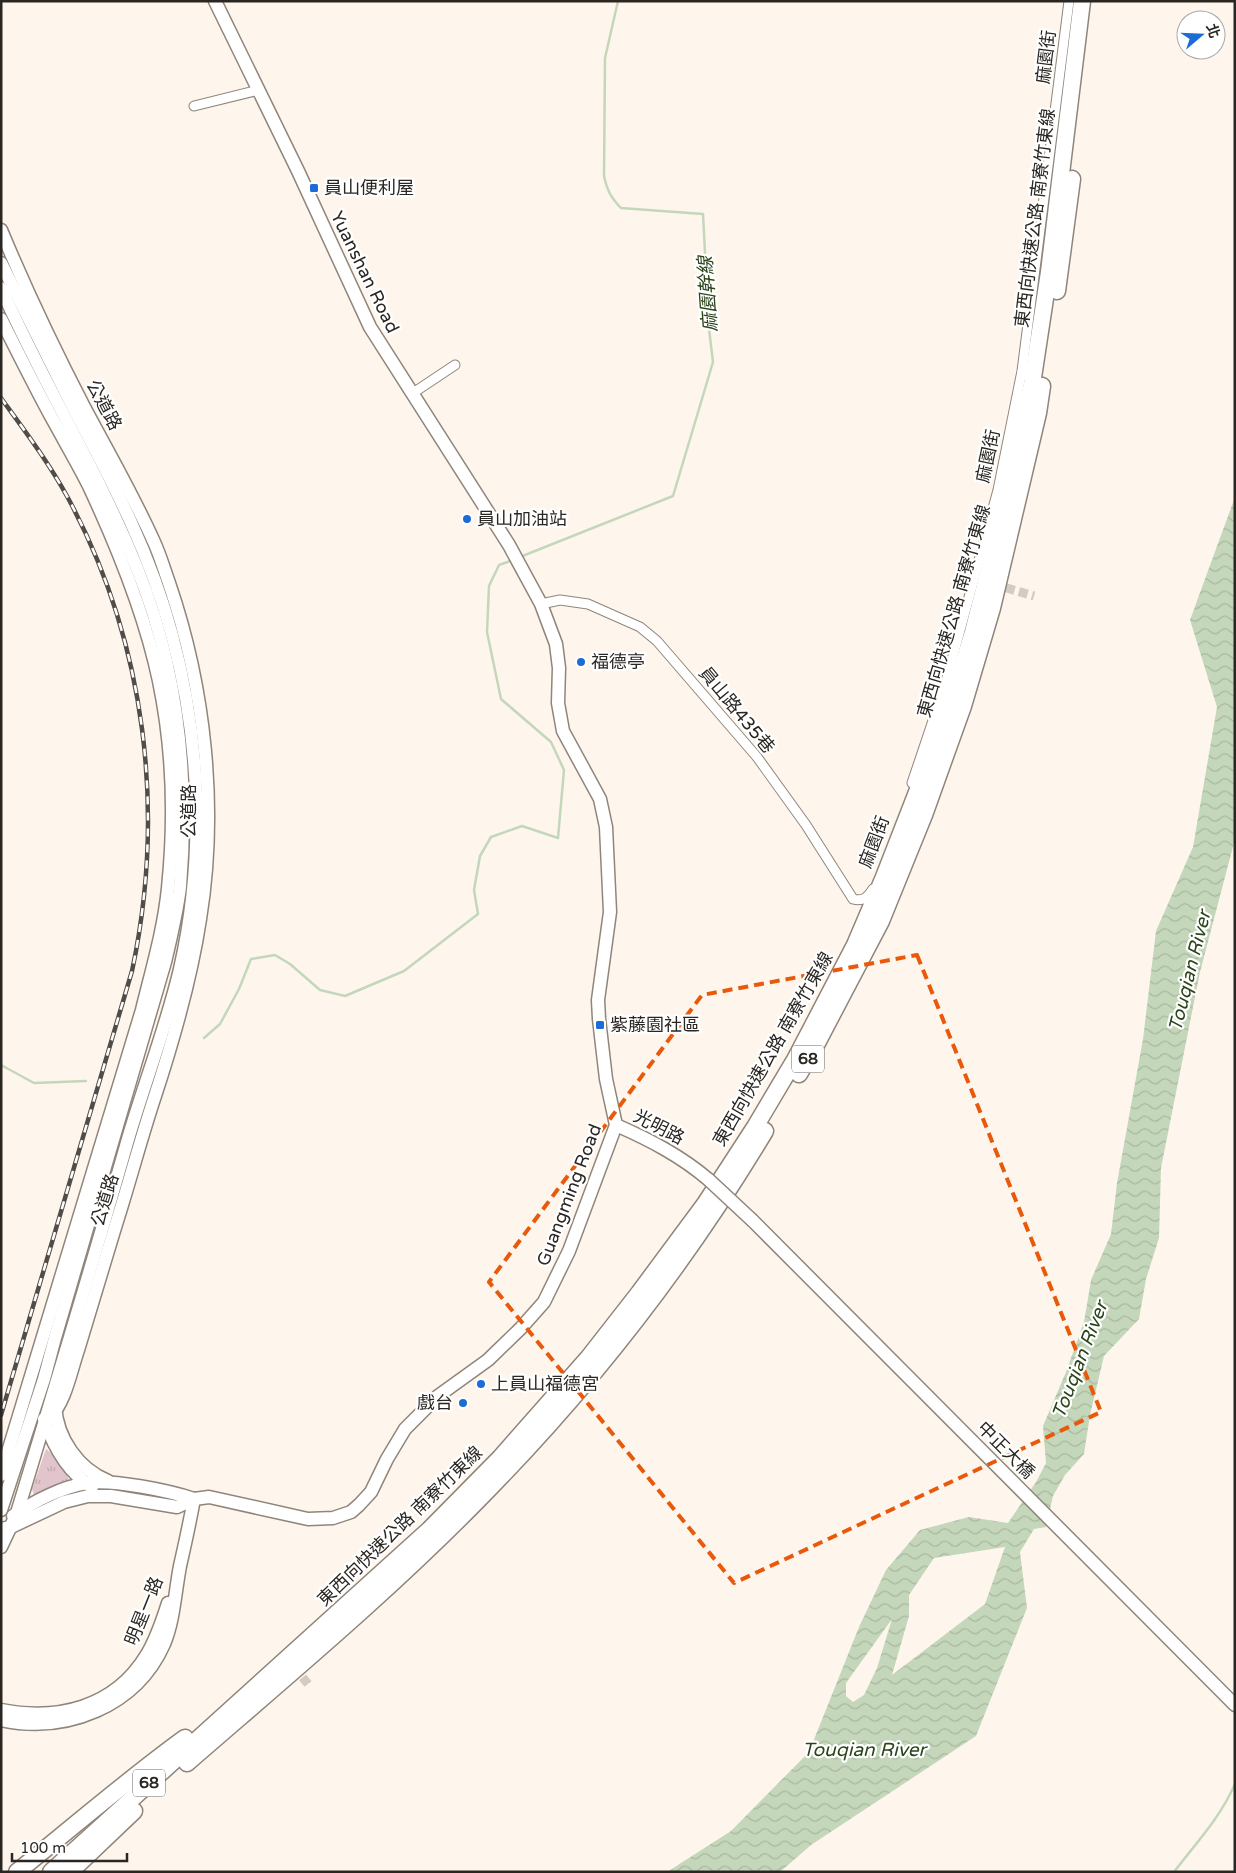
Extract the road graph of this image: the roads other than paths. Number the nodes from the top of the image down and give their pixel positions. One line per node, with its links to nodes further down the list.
1 (215, 1): 5 (street, Yuanshan Road)
2 (1069, 1): 15 (street, 麻園街)
3 (1082, 1): 33 (highway, 東西向快速公路 南寮竹東線 / 68)
4 (1093, 1): 41 (highway, 東西向快速公路 南寮竹東線 / 68)
5 (259, 90): 6 (street); 12 (street, Yuanshan Road)
6 (194, 106)
7 (1, 230): 14 (street, 公道路)
8 (1, 263): 14 (street, 公道路)
9 (1, 288): 21 (street, 公道路)
10 (1, 319): 19 (street, 公道路)
11 (456, 365): 12 (street)
12 (413, 393): 13 (street, Yuanshan Road)
13 (541, 604): 15 (street, 員山路435巷); 16 (street, Guangming Road)
14 (199, 884): 18 (street, 公道路)
15 (864, 899)
16 (616, 1125): 17 (street, 光明路, bridge); 28 (street, Guangming Road)
17 (753, 1220): 34 (street, 中正大橋)
18 (83, 1315): 20 (street, 公道路); 22 (street, 公道路)
19 (32, 1375): 21 (street); 24 (street, 公道路)
20 (55, 1382): 22 (street, 公道路); 23 (street, 公道路)
21 (38, 1396): 23 (street); 29 (street, 公道路)
22 (55, 1412): 23 (street, 公道路); 26 (street, 公道路)
23 (45, 1422): 25 (street); 30 (street, 公道路)
24 (1, 1475)
25 (86, 1483): 26 (street, Guangming Road); 27 (street); 30 (street, Guangming Road)
26 (120, 1484): 28 (street, Guangming Road)
27 (111, 1496): 28 (street, Guangming Road); 30 (street, Guangming Road)
28 (194, 1499): 32 (street, 明星一路)
29 (1, 1510)
30 (9, 1523): 31 (street, 公道路)
31 (1, 1546)
32 (159, 1642): 35 (street, 明星一路); 36 (street, 明星一路)
33 (247, 1695): 37 (highway); 40 (highway, 東西向快速公路 南寮竹東線 / 68)
34 (1235, 1704)
35 (1, 1710)
36 (1, 1720)
37 (87, 1816): 38 (highway); 39 (highway)
38 (17, 1872)
39 (33, 1872)
40 (51, 1872)
41 (70, 1872)

